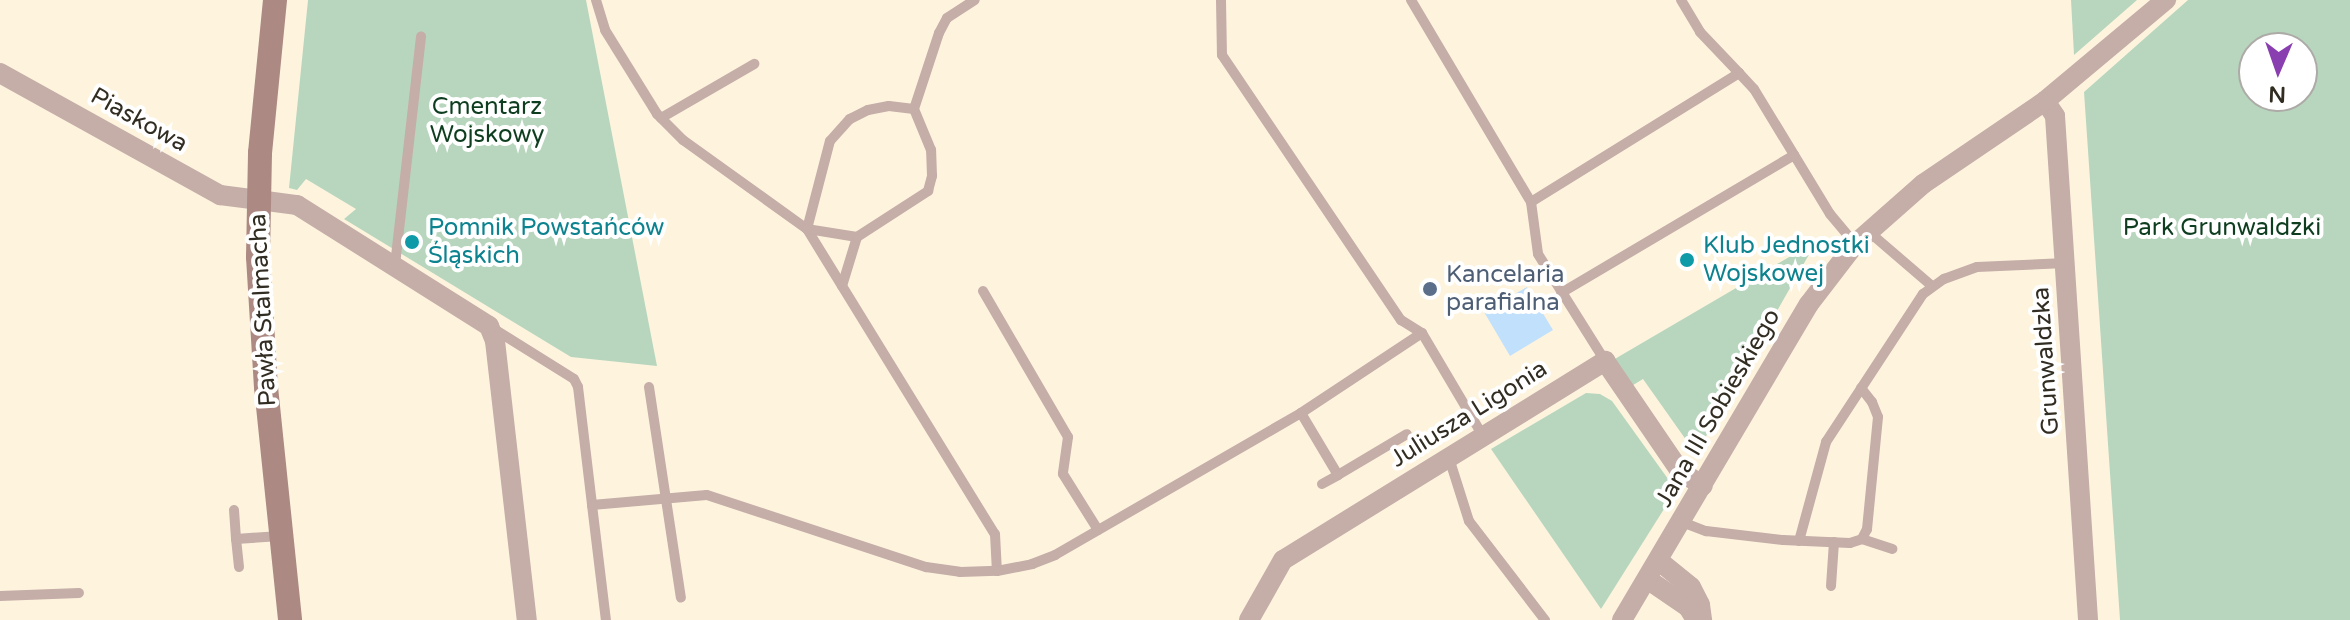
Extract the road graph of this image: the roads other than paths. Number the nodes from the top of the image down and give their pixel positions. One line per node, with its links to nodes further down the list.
1 (275, 0): 16 (street, Pawła Stalmacha)
2 (596, 0): 14 (lane)
3 (975, 0): 13 (lane)
4 (1221, 0): 28 (lane)
5 (1411, 0): 17 (lane)
6 (1681, 0): 11 (lane)
7 (2166, 0): 12 (street, Jana III Sobieskiego)
8 (421, 36): 22 (lane)
9 (754, 64): 14 (lane)
10 (0, 73): 16 (street, Piaskowa)
11 (1739, 73): 15 (lane); 17 (lane)
12 (2045, 101): 20 (street, Jana III Sobieskiego); 21 (street, Grunwaldzka)
13 (914, 109): 18 (lane); 19 (lane)
14 (661, 118): 18 (lane)
15 (1794, 155): 20 (lane); 26 (lane)
16 (258, 198): 22 (street, Piaskowa); 44 (street, Pawła Stalmacha)
17 (1531, 202): 26 (lane)
18 (807, 229): 19 (lane); 23 (lane)
19 (857, 237): 23 (lane)
20 (1862, 238): 24 (lane); 38 (street, Jana III Sobieskiego)
21 (2066, 263): 24 (lane); 66 (street, Grunwaldzka)
22 (395, 265): 27 (street, Piaskowa)
23 (842, 286): 52 (lane)
24 (1932, 286): 31 (lane)
25 (983, 291): 43 (lane)
26 (1561, 293): 29 (lane)
27 (489, 326): 40 (lane); 59 (street)
28 (1422, 333): 32 (lane); 34 (lane)
29 (1605, 361): 34 (street, Juliusza Ligonia); 38 (street)
30 (649, 387): 39 (lane)
31 (1861, 388): 46 (lane); 47 (lane)
32 (1301, 413): 36 (lane); 43 (lane)
33 (1407, 434): 36 (lane)
34 (1483, 436): 35 (street, Juliusza Ligonia)
35 (1449, 458): 61 (street, Juliusza Ligonia); 62 (lane)
36 (1338, 475): 37 (lane)
37 (1322, 484)
38 (1703, 486): 42 (street, Jana III Sobieskiego)
39 (665, 496): 40 (lane); 52 (lane); 57 (lane)
40 (592, 505): 60 (lane)
41 (234, 510): 45 (lane)
42 (1682, 522): 47 (lane); 50 (street, Jana III Sobieskiego)
43 (1098, 530): 52 (lane)
44 (280, 536): 45 (lane); 58 (street, Pawła Stalmacha)
45 (236, 539): 51 (lane)
46 (1862, 539): 48 (lane); 49 (lane)
47 (1799, 541): 48 (lane)
48 (1834, 542): 54 (lane)
49 (1892, 549)
50 (1659, 561): 53 (street, Jana III Sobieskiego); 65 (street)
51 (239, 567)
52 (997, 571)
53 (1647, 579): 63 (street, Jana III Sobieskiego); 64 (street)
54 (1831, 586)
55 (79, 593): 56 (lane)
56 (0, 596)
57 (681, 598)
58 (290, 620)
59 (527, 620)
60 (606, 620)
61 (1249, 620)
62 (1545, 620)
63 (1622, 620)
64 (1696, 620)
65 (1702, 620)
66 (2088, 620)

